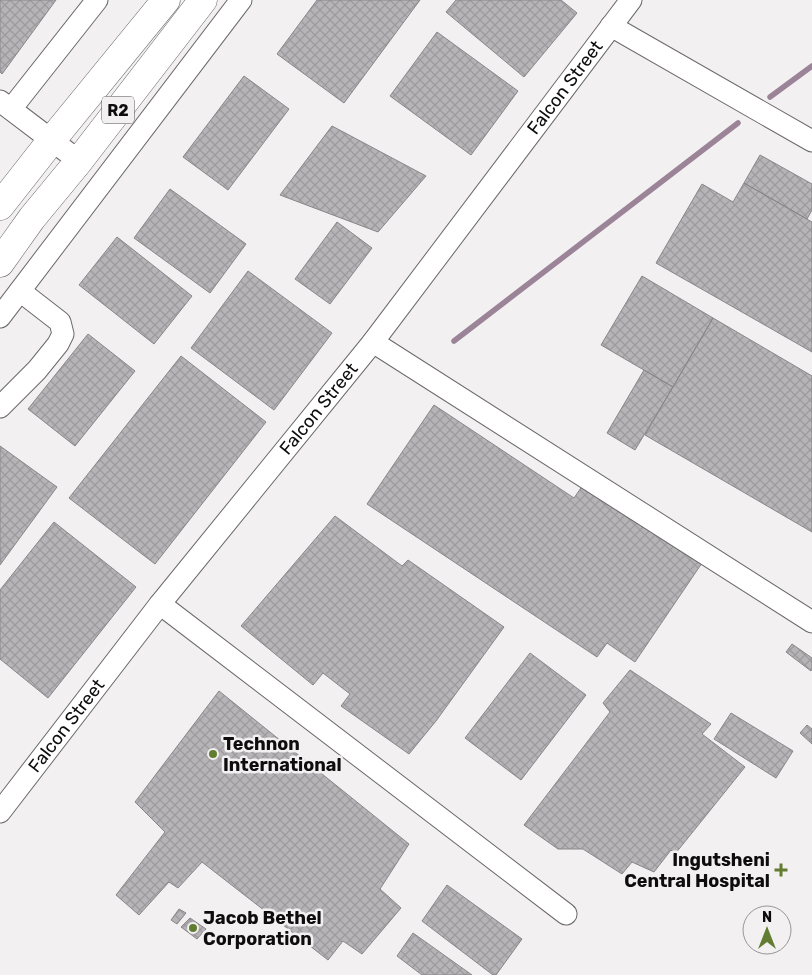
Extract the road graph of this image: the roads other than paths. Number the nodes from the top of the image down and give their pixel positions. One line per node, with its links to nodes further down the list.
1 (98, 0): 7 (street)
2 (166, 0): 8 (highway, R2)
3 (203, 0): 10 (highway, R2)
4 (241, 0): 13 (street)
5 (631, 0): 6 (street, Falcon Street)
6 (611, 26): 9 (street); 15 (street, Falcon Street)
7 (5, 105): 8 (street)
8 (51, 141): 10 (street); 11 (highway, R2)
9 (812, 141)
10 (79, 161): 12 (highway, R2)
11 (0, 206)
12 (0, 263)
13 (20, 291): 14 (street); 16 (street)
14 (0, 317)
15 (373, 342): 17 (street, Falcon Street); 18 (street)
16 (0, 407)
17 (160, 604): 19 (street, Falcon Street); 20 (street)
18 (812, 622)
19 (0, 812)
20 (566, 914)

